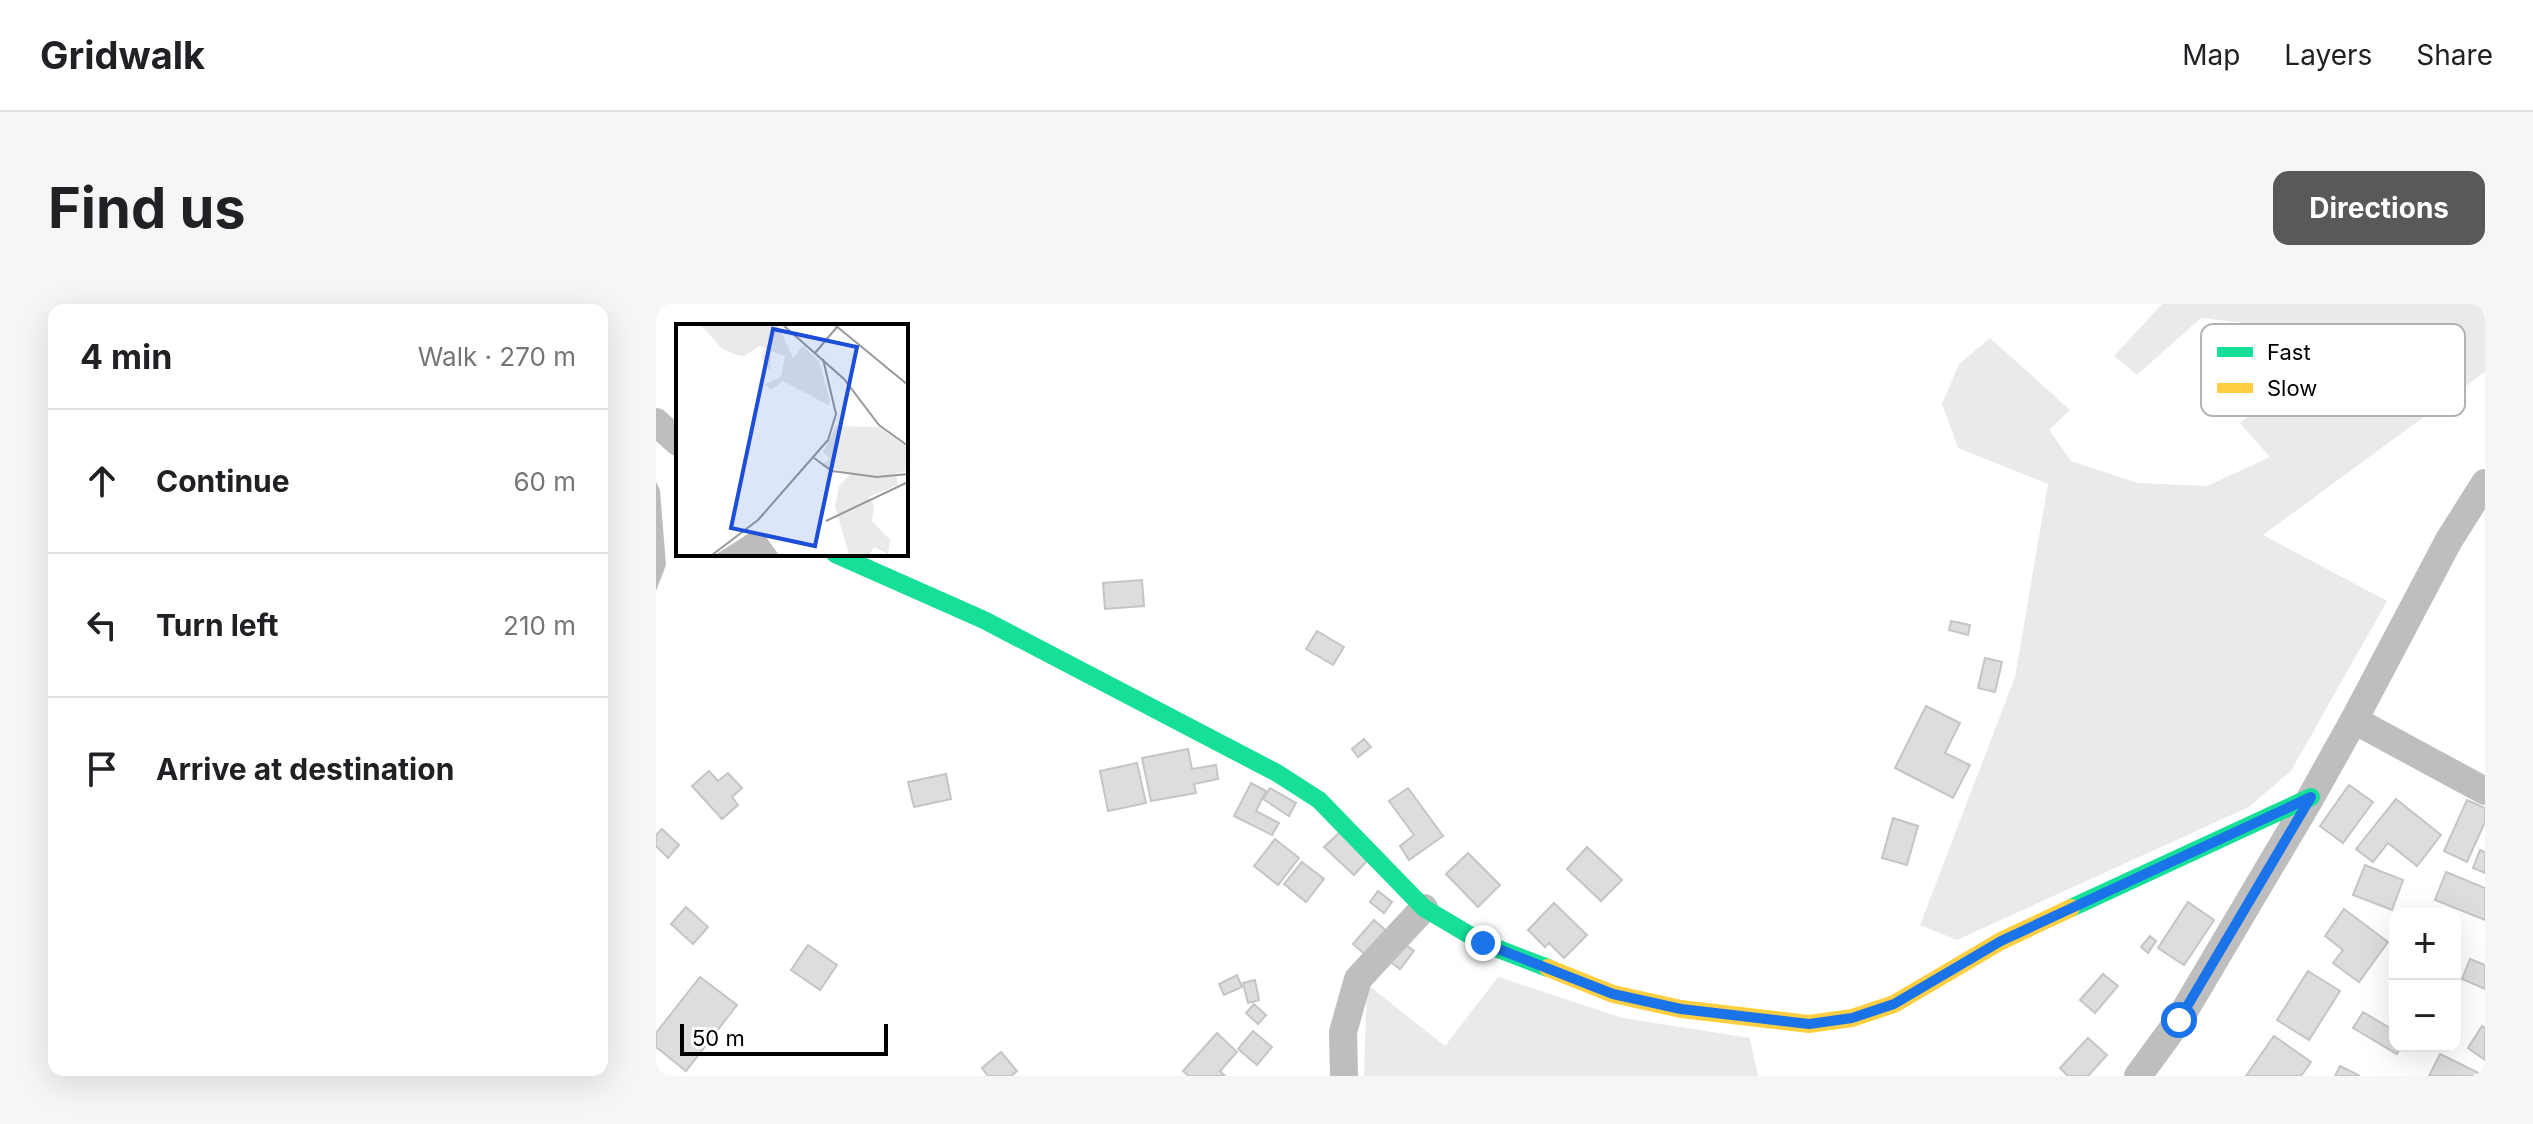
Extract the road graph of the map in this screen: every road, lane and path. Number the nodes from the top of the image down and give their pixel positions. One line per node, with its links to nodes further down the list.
1 (656, 422): 2 (street)
2 (676, 440)
3 (2485, 483): 5 (street)
4 (840, 556): 8 (street)
5 (2354, 720): 6 (street); 7 (street)
6 (2485, 791)
7 (2311, 797): 8 (street); 10 (street)
8 (1424, 908): 9 (street)
9 (1344, 1076)
10 (2138, 1076)

